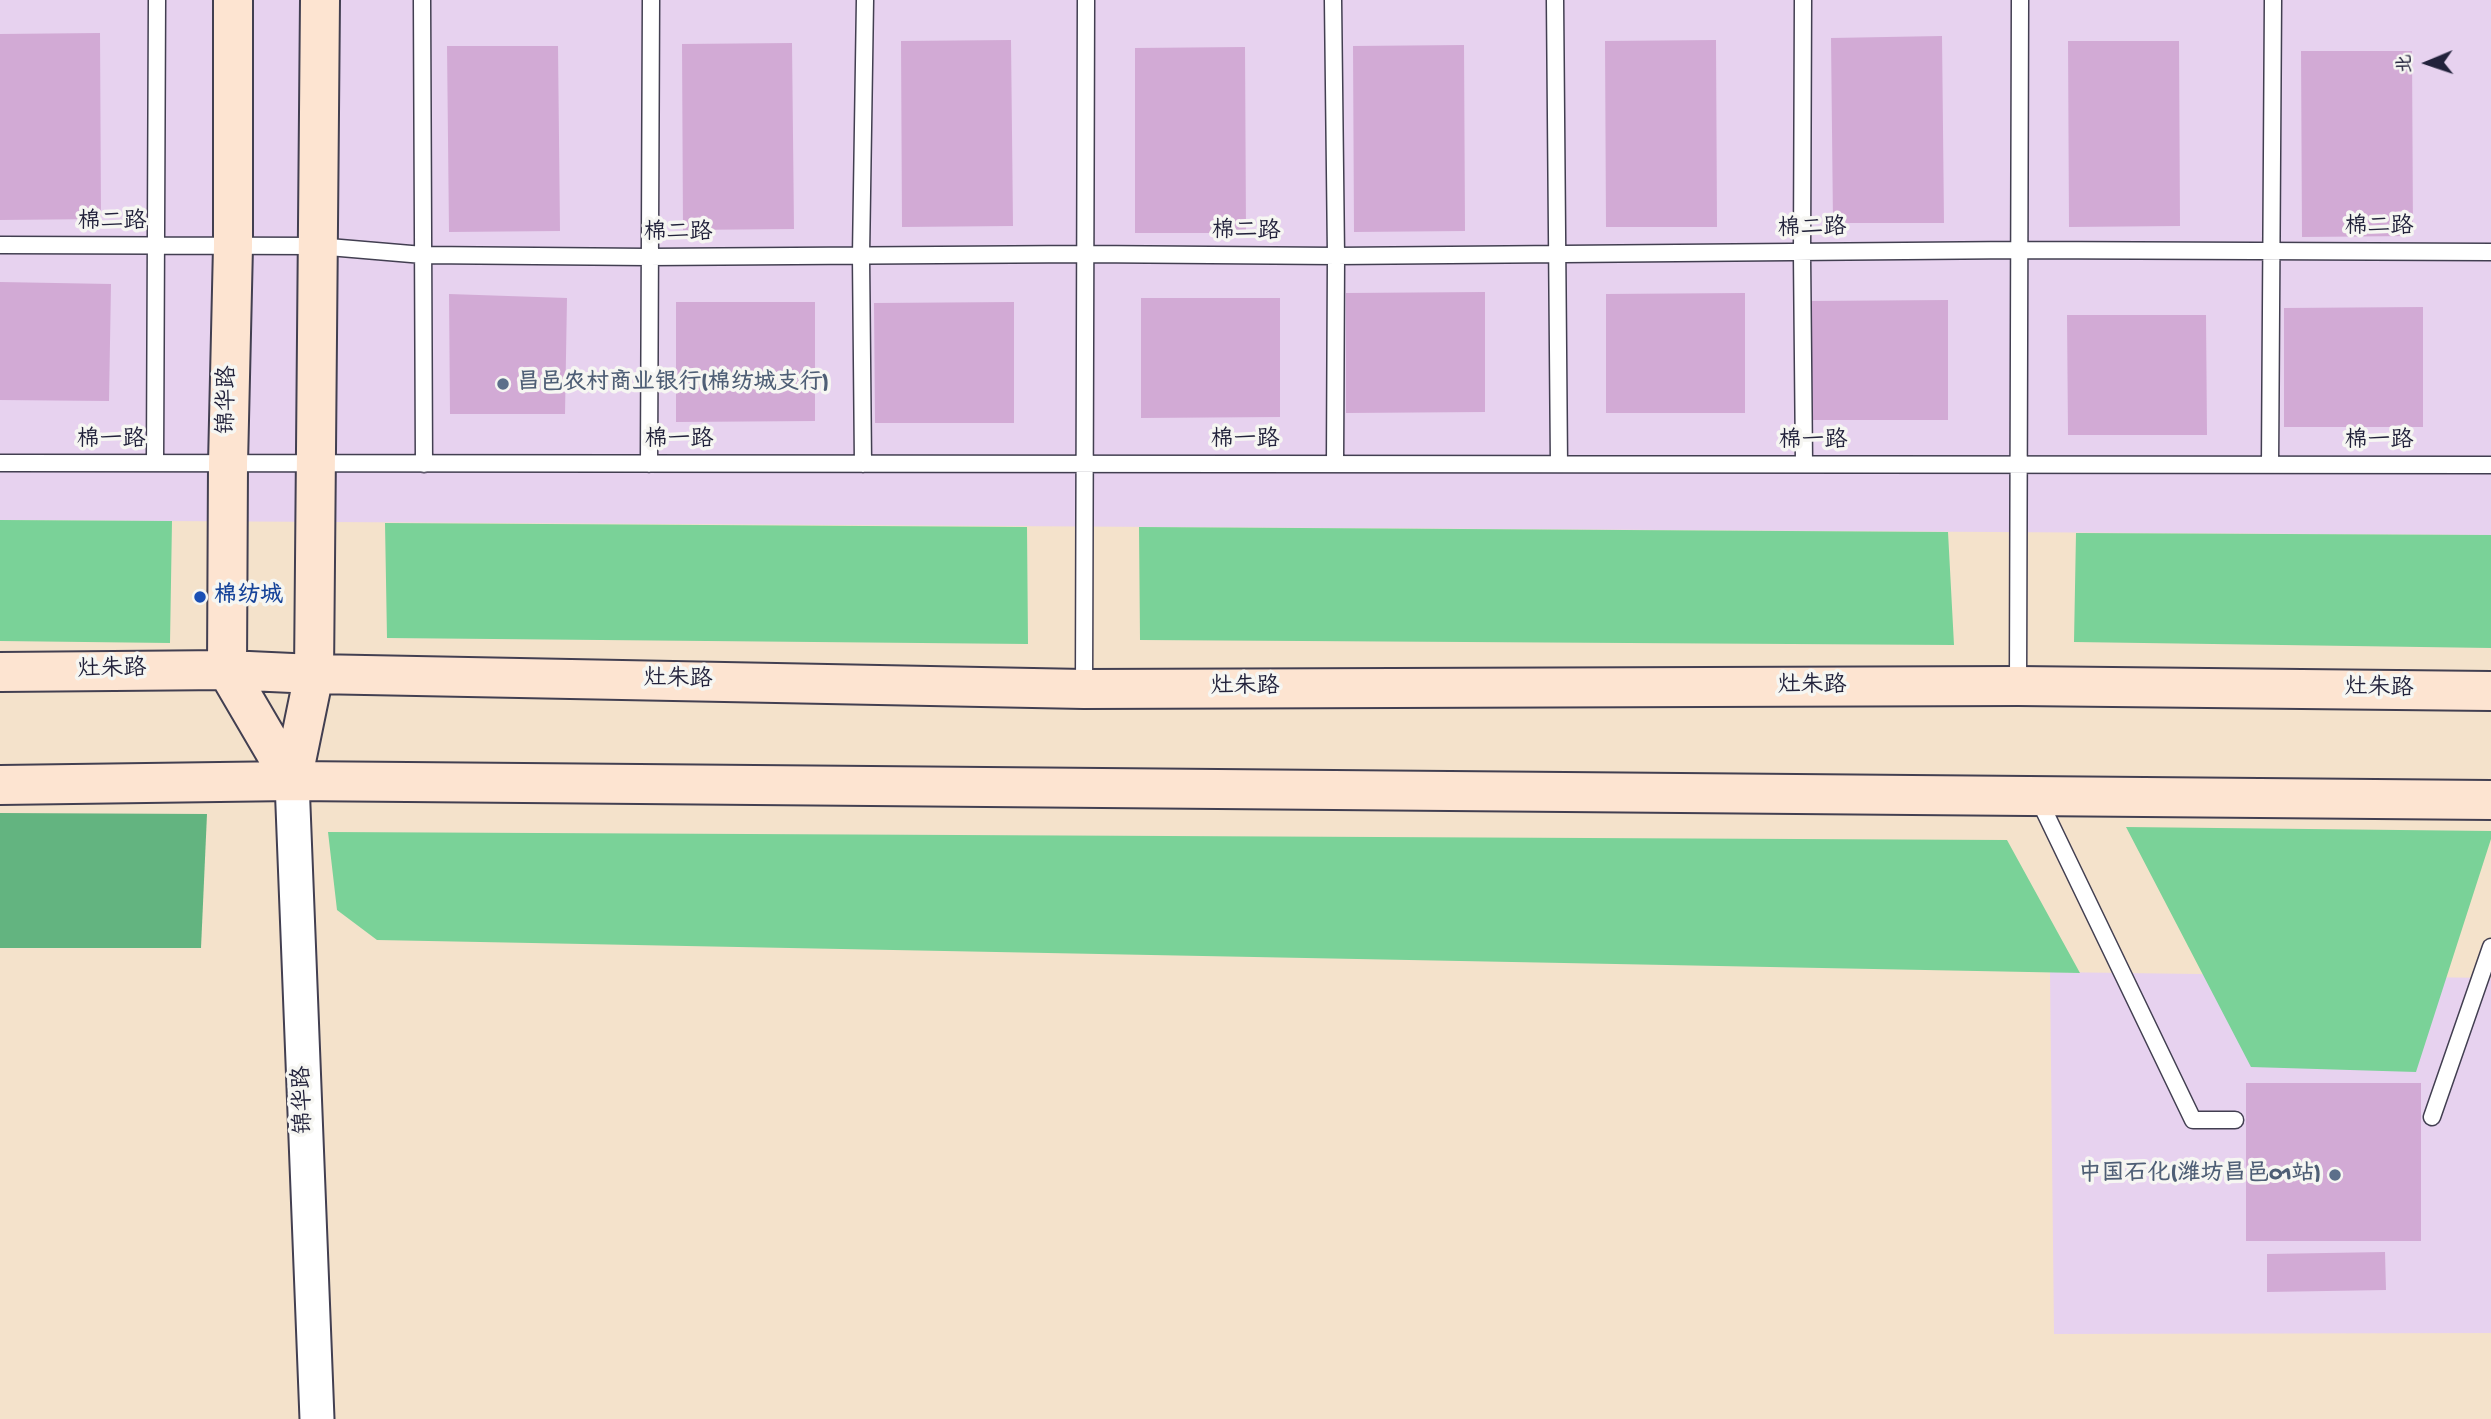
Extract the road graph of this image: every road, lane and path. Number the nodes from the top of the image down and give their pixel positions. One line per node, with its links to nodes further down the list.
1 (157, 0): 14 (lane)
2 (233, 0): 15 (main road, 锦华路)
3 (320, 0): 16 (main road, 锦华路)
4 (422, 0): 22 (lane)
5 (650, 0): 26 (lane)
6 (865, 0): 24 (lane)
7 (1086, 0): 20 (lane)
8 (1333, 0): 25 (lane)
9 (1555, 0): 23 (lane)
10 (1803, 0): 21 (lane)
11 (2020, 0): 17 (lane)
12 (2273, 0): 18 (lane)
13 (0, 245): 14 (lane, 棉二路)
14 (156, 246): 15 (lane, 棉二路); 28 (lane)
15 (233, 246): 16 (lane, 棉二路); 30 (main road, 锦华路)
16 (317, 246): 22 (lane, 棉二路); 29 (main road, 锦华路)
17 (2019, 250): 18 (lane, 棉二路); 21 (lane, 棉二路); 38 (lane)
18 (2272, 251): 19 (lane, 棉二路); 39 (lane)
19 (2491, 252)
20 (1085, 254): 24 (lane, 棉二路); 25 (lane, 棉二路); 34 (lane)
21 (1802, 254): 23 (lane, 棉二路); 37 (lane)
22 (423, 255): 26 (lane, 棉二路); 31 (lane)
23 (1557, 255): 25 (lane, 棉二路); 36 (lane)
24 (861, 256): 26 (lane, 棉二路); 33 (lane)
25 (1336, 256): 35 (lane)
26 (648, 257): 32 (lane)
27 (0, 463): 28 (lane, 棉一路)
28 (155, 463): 30 (lane, 棉一路)
29 (314, 463): 30 (lane, 棉一路); 31 (lane, 棉一路); 43 (main road, 锦华路)
30 (228, 464): 41 (main road, 锦华路)
31 (424, 464): 32 (lane, 棉一路)
32 (649, 464): 33 (lane, 棉一路)
33 (863, 464): 34 (lane, 棉一路)
34 (1084, 464): 35 (lane, 棉一路); 45 (lane)
35 (1335, 464): 36 (lane, 棉一路)
36 (1559, 464): 37 (lane, 棉一路)
37 (1804, 464): 38 (lane, 棉一路)
38 (2018, 464): 39 (lane, 棉一路); 44 (lane)
39 (2270, 465): 40 (lane, 棉一路)
40 (2491, 465)
41 (227, 670): 42 (main road, 灶朱路); 43 (main road, 灶朱路); 47 (main road, 锦华路)
42 (0, 672)
43 (314, 674): 45 (main road, 灶朱路); 47 (main road, 锦华路)
44 (2018, 686): 45 (main road, 灶朱路); 46 (main road, 灶朱路)
45 (1084, 689)
46 (2491, 691)
47 (292, 781): 48 (main road); 49 (main road); 54 (street, 锦华路)
48 (0, 785)
49 (2037, 795): 50 (main road); 53 (lane)
50 (2491, 800)
51 (2491, 947): 52 (lane)
52 (2432, 1117)
53 (2235, 1120)
54 (317, 1419)

